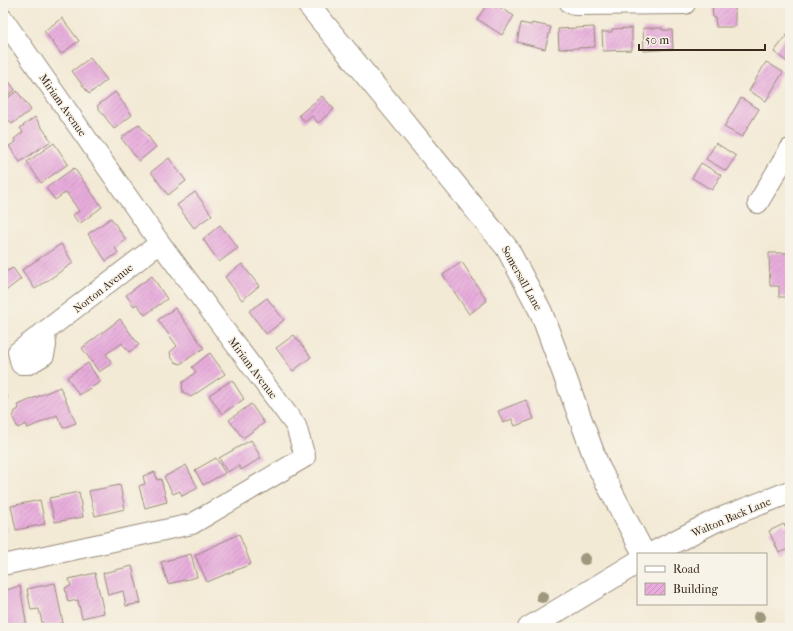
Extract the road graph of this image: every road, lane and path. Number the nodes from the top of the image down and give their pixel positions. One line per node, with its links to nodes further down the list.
1 (307, 3): 10 (street, Somersall Lane)
2 (570, 3): 3 (street)
3 (685, 4)
4 (3, 19): 7 (street, Miriam Avenue)
5 (790, 149): 6 (street)
6 (758, 203)
7 (160, 243): 8 (street, Norton Avenue); 13 (street, Miriam Avenue)
8 (45, 332)
9 (790, 492): 11 (street, Walton Back Lane)
10 (643, 553)
11 (653, 553)
12 (637, 563): 14 (street)
13 (3, 565)
14 (528, 628)

